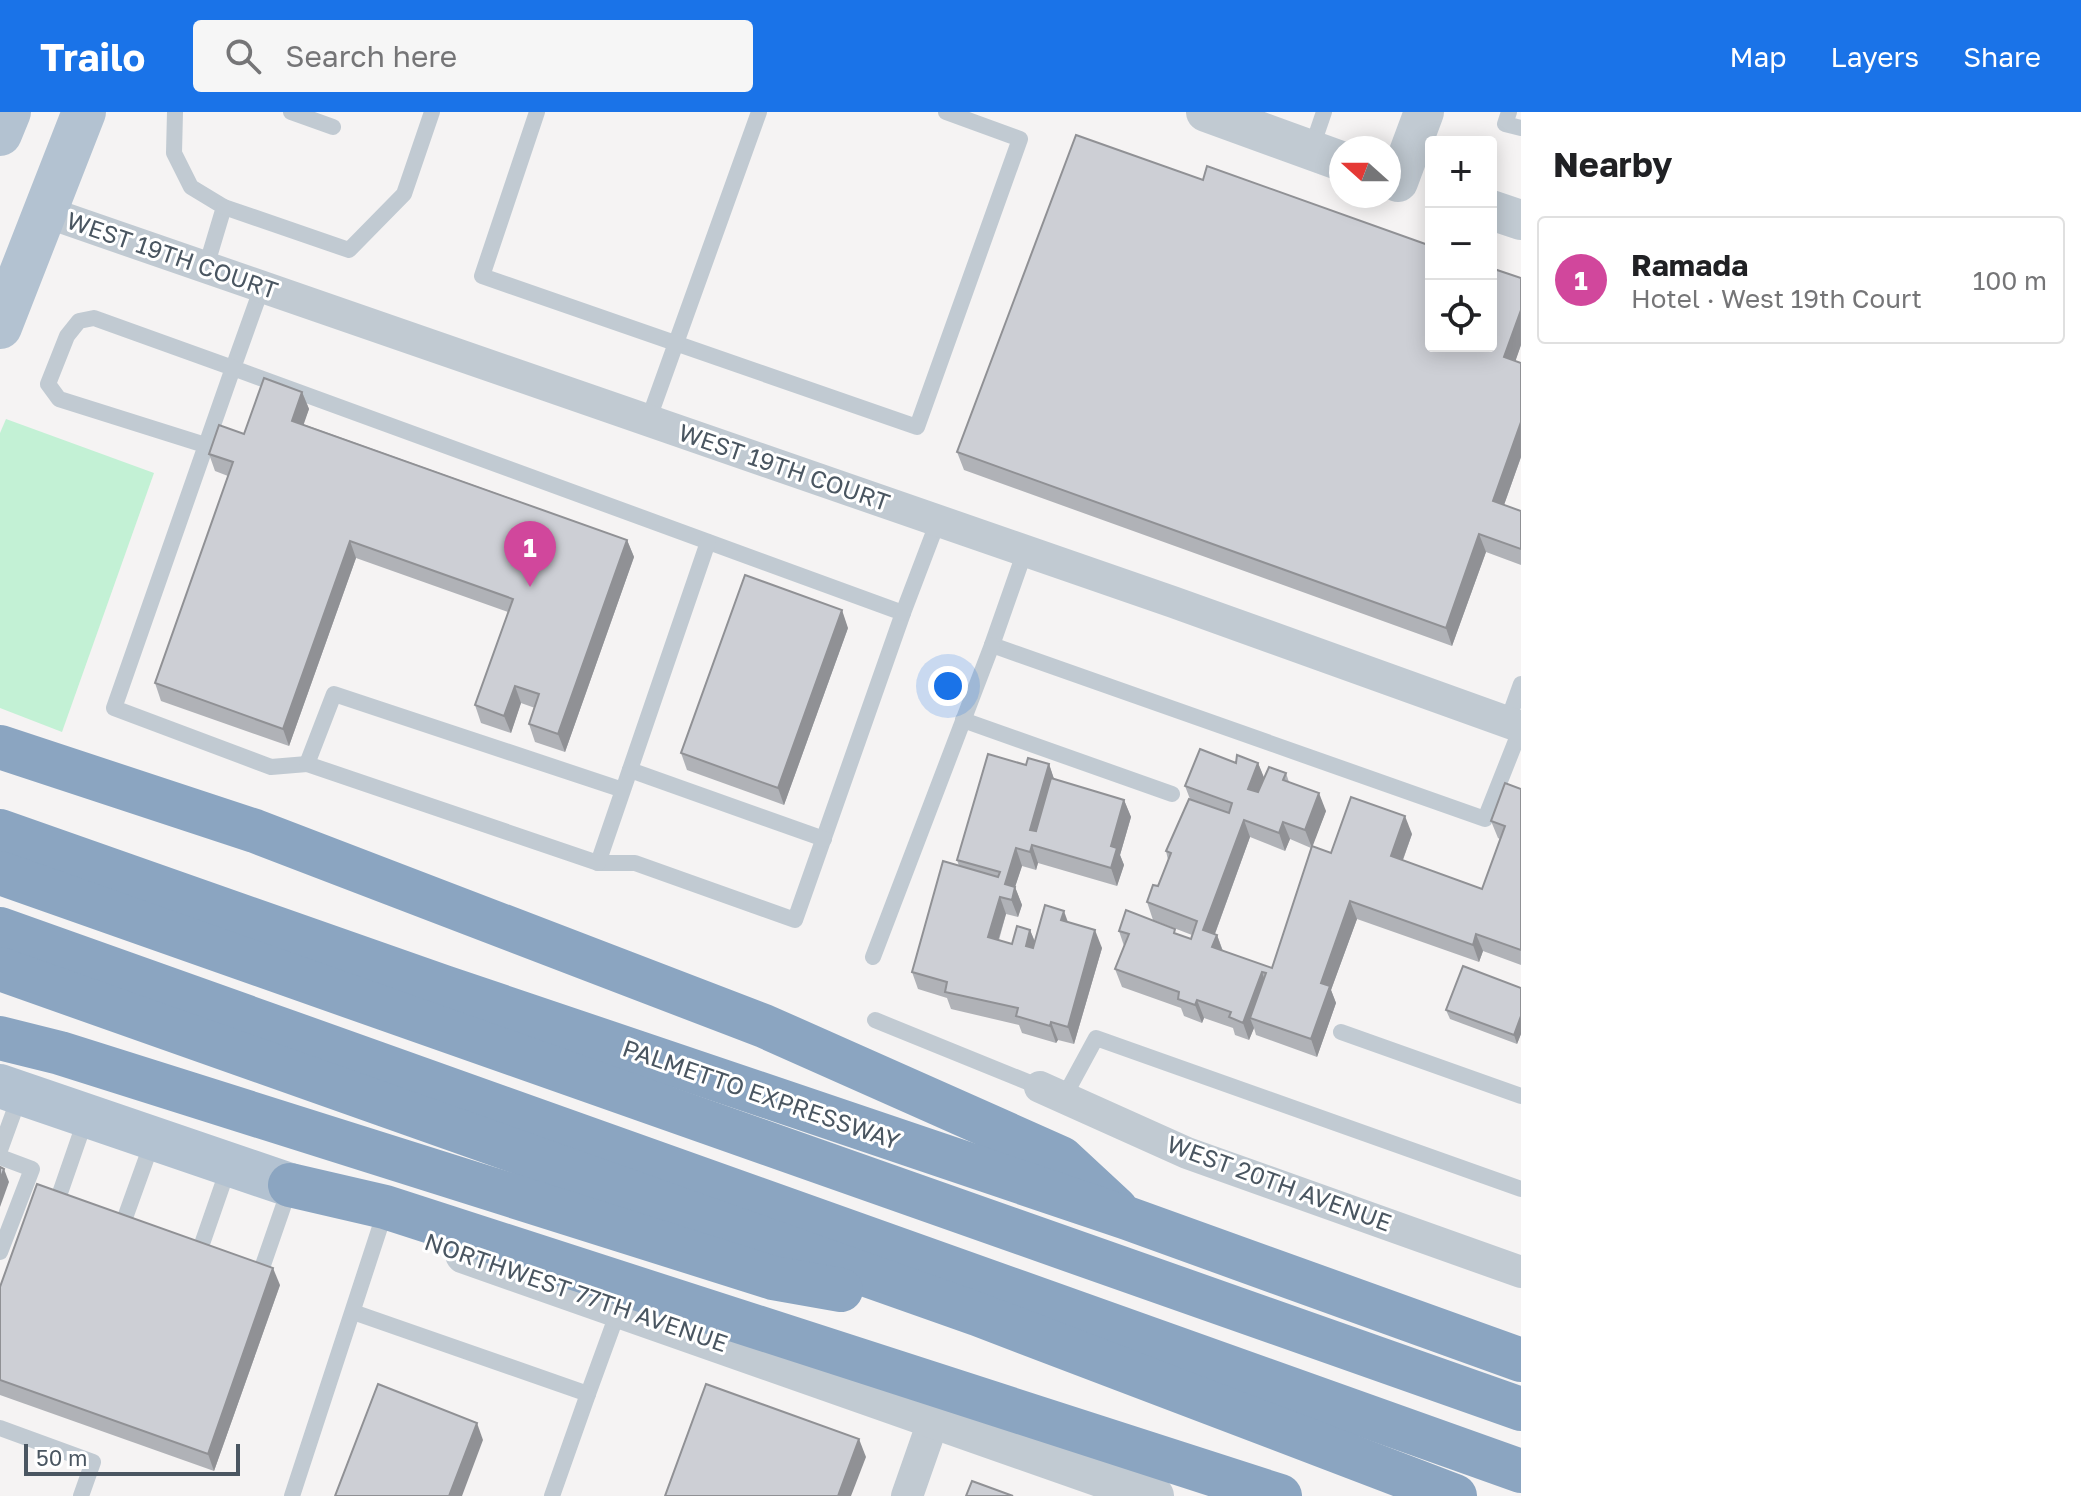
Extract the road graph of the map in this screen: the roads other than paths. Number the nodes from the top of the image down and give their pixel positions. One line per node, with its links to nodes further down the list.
1 (9, 112): 15 (main road)
2 (84, 112): 19 (main road)
3 (175, 112): 18 (lane)
4 (291, 112): 13 (lane)
5 (432, 112): 18 (lane)
6 (537, 112): 25 (lane)
7 (759, 112): 25 (lane)
8 (946, 112): 25 (lane)
9 (1206, 112): 16 (street)
10 (1324, 112): 16 (lane)
11 (1424, 112): 17 (street)
12 (1509, 112): 14 (lane)
13 (333, 127)
14 (1521, 128)
15 (0, 134)
16 (1326, 156)
17 (1406, 184)
18 (224, 207): 22 (lane)
19 (46, 212): 22 (street, WEST 19TH COURT); 24 (main road)
20 (1497, 212): 21 (street)
21 (1521, 220)
22 (206, 267): 23 (street, WEST 19TH COURT)
23 (262, 287): 26 (lane); 27 (street, WEST 19TH COURT)
24 (0, 327)
25 (677, 341): 27 (lane)
26 (233, 368): 28 (lane); 28 (lane); 30 (lane)
27 (648, 421): 29 (street, WEST 19TH COURT)
28 (205, 445): 38 (lane)
29 (938, 521): 31 (street, WEST 19TH COURT); 32 (lane)
30 (708, 542): 32 (lane); 39 (lane)
31 (1025, 551): 33 (lane); 36 (street, WEST 19TH COURT)
32 (903, 613): 43 (lane)
33 (992, 645): 35 (lane); 36 (lane)
34 (1521, 684): 36 (lane)
35 (963, 720): 41 (lane); 47 (lane)
36 (1516, 726)
37 (0, 747): 64 (highway)
38 (307, 764): 40 (lane); 44 (lane)
39 (630, 770): 40 (lane); 43 (lane)
40 (623, 790): 44 (lane)
41 (1172, 794)
42 (0, 831): 64 (highway, PALMETTO EXPRESSWAY)
43 (824, 839): 44 (lane)
44 (598, 863)
45 (0, 873): 74 (highway)
46 (0, 929): 80 (highway)
47 (873, 957)
48 (0, 969): 73 (highway)
49 (875, 1020): 53 (lane)
50 (1341, 1032): 54 (lane)
51 (0, 1038): 73 (highway)
52 (10, 1089): 55 (main road, NORTHWEST 77TH AVENUE); 57 (lane)
53 (1052, 1092): 61 (lane); 70 (street, WEST 20TH AVENUE)
54 (1521, 1096)
55 (86, 1116): 56 (main road, NORTHWEST 77TH AVENUE); 62 (lane)
56 (154, 1139): 59 (main road, NORTHWEST 77TH AVENUE); 63 (lane)
57 (0, 1150)
58 (0, 1157): 68 (lane)
59 (230, 1165): 60 (main road, NORTHWEST 77TH AVENUE); 66 (lane)
60 (290, 1185): 65 (street, NORTHWEST 77TH AVENUE); 69 (lane); 86 (highway)
61 (1521, 1189)
62 (60, 1193)
63 (126, 1215)
64 (1127, 1218): 67 (highway, PALMETTO EXPRESSWAY)
65 (381, 1224): 71 (street, NORTHWEST 77TH AVENUE); 72 (lane)
66 (203, 1241)
67 (1200, 1247): 74 (highway); 75 (highway, PALMETTO EXPRESSWAY)
68 (0, 1252)
69 (263, 1265)
70 (1521, 1272)
71 (619, 1309): 76 (lane); 78 (street, NORTHWEST 77TH AVENUE)
72 (353, 1312): 76 (lane); 82 (lane)
73 (977, 1314): 87 (highway)
74 (1351, 1348): 77 (highway)
75 (1521, 1360)
76 (588, 1394): 83 (lane)
77 (1521, 1409)
78 (935, 1416): 84 (street); 85 (street, NORTHWEST 77TH AVENUE)
79 (0, 1428): 81 (lane)
80 (1521, 1471)
81 (81, 1496)
82 (292, 1496)
83 (552, 1496)
84 (907, 1496)
85 (1154, 1496)
86 (1280, 1496)
87 (1455, 1496)

